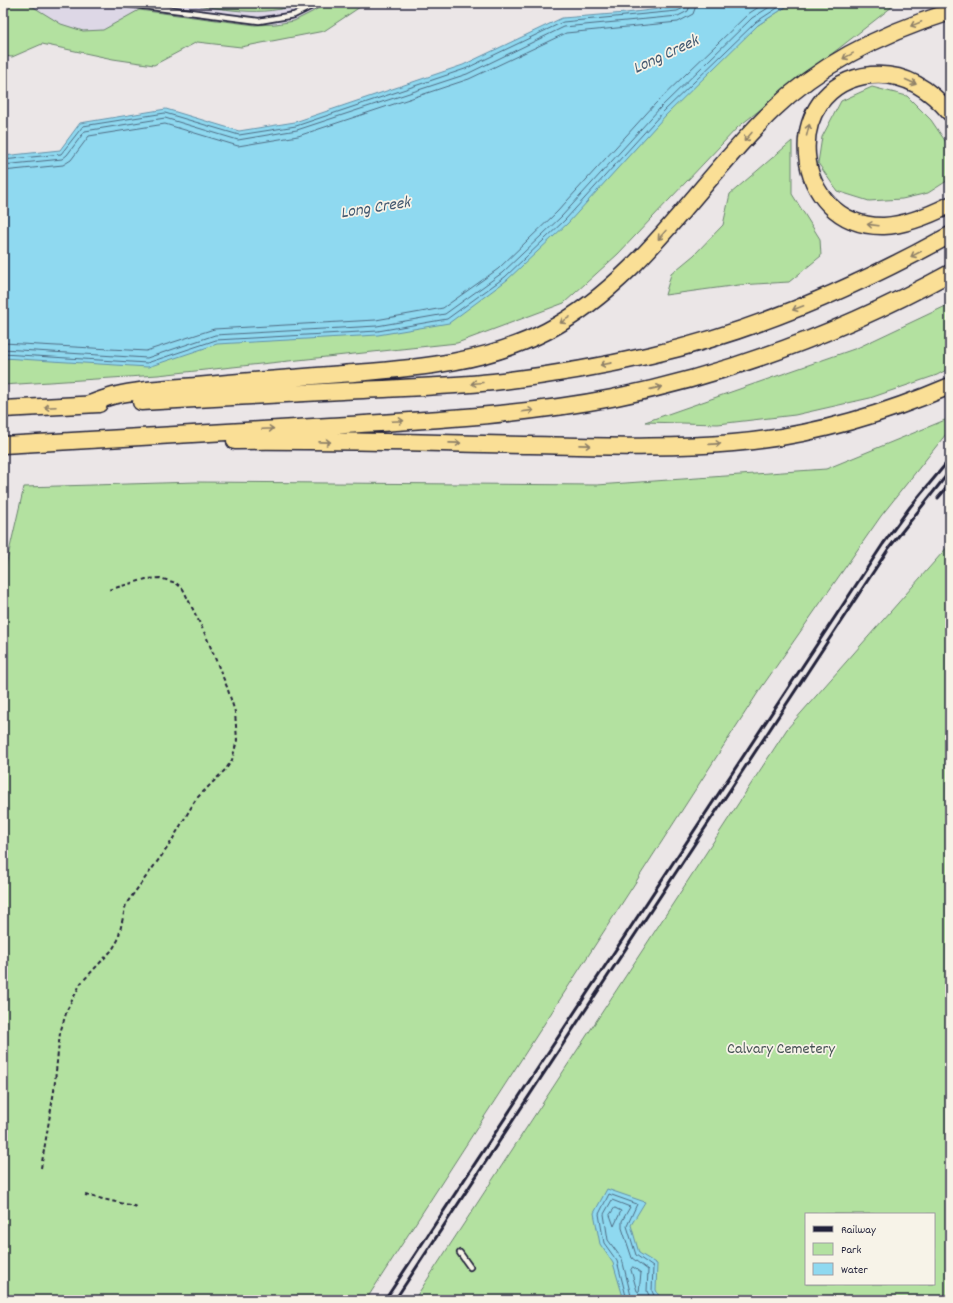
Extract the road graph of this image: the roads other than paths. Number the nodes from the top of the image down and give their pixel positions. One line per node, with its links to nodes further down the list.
1 (120, 3): 2 (lane)
2 (318, 3)
3 (950, 12): 9 (highway, one-way to 9)
4 (950, 113): 5 (highway, one-way to 4)
5 (950, 205)
6 (950, 235): 9 (highway, one-way to 9)
7 (950, 273): 11 (highway, one-way to 7)
8 (950, 386): 11 (highway, one-way to 8)
9 (88, 404): 10 (highway, one-way to 10)
10 (3, 409)
11 (20, 444): 12 (highway)
12 (3, 445)
13 (460, 1253): 14 (lane)
14 (470, 1267)

